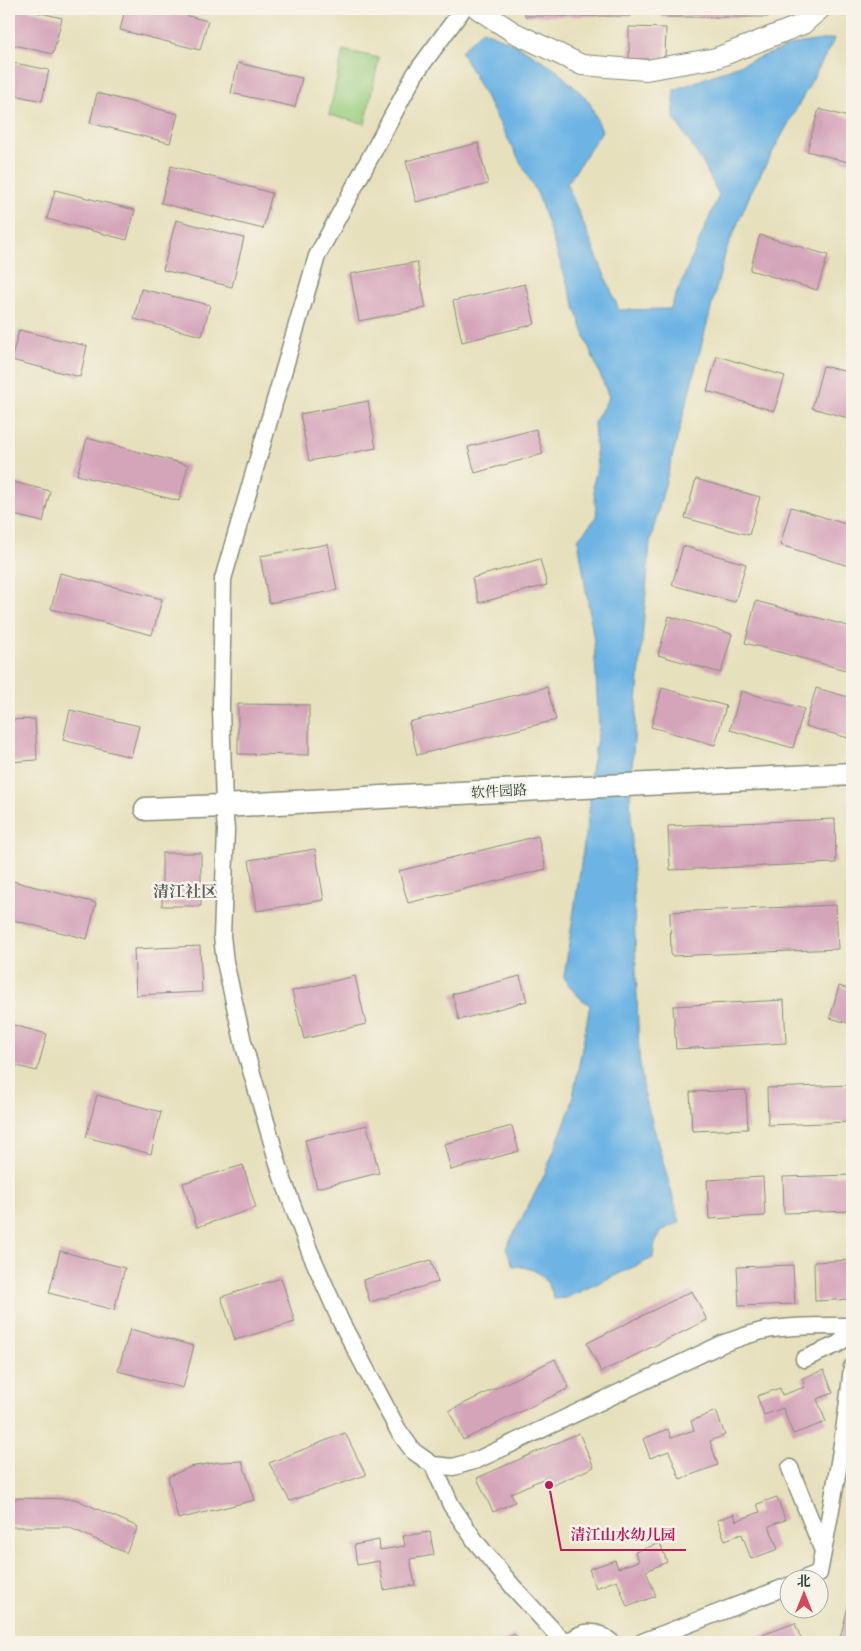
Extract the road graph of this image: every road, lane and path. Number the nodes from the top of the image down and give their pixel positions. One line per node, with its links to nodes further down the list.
1 (463, 9): 5 (street)
2 (478, 9): 3 (street)
3 (820, 9)
4 (852, 774): 5 (main road, 软件园路)
5 (224, 806): 6 (main road, 软件园路); 11 (street)
6 (146, 809)
7 (852, 1326): 11 (street)
8 (852, 1332): 9 (street)
9 (804, 1359)
10 (852, 1367): 13 (street)
11 (433, 1465): 16 (street)
12 (790, 1468): 13 (street)
13 (823, 1551): 14 (street)
14 (820, 1568)
15 (778, 1590): 18 (street)
16 (568, 1642): 17 (street)
17 (611, 1642)
18 (642, 1642)

